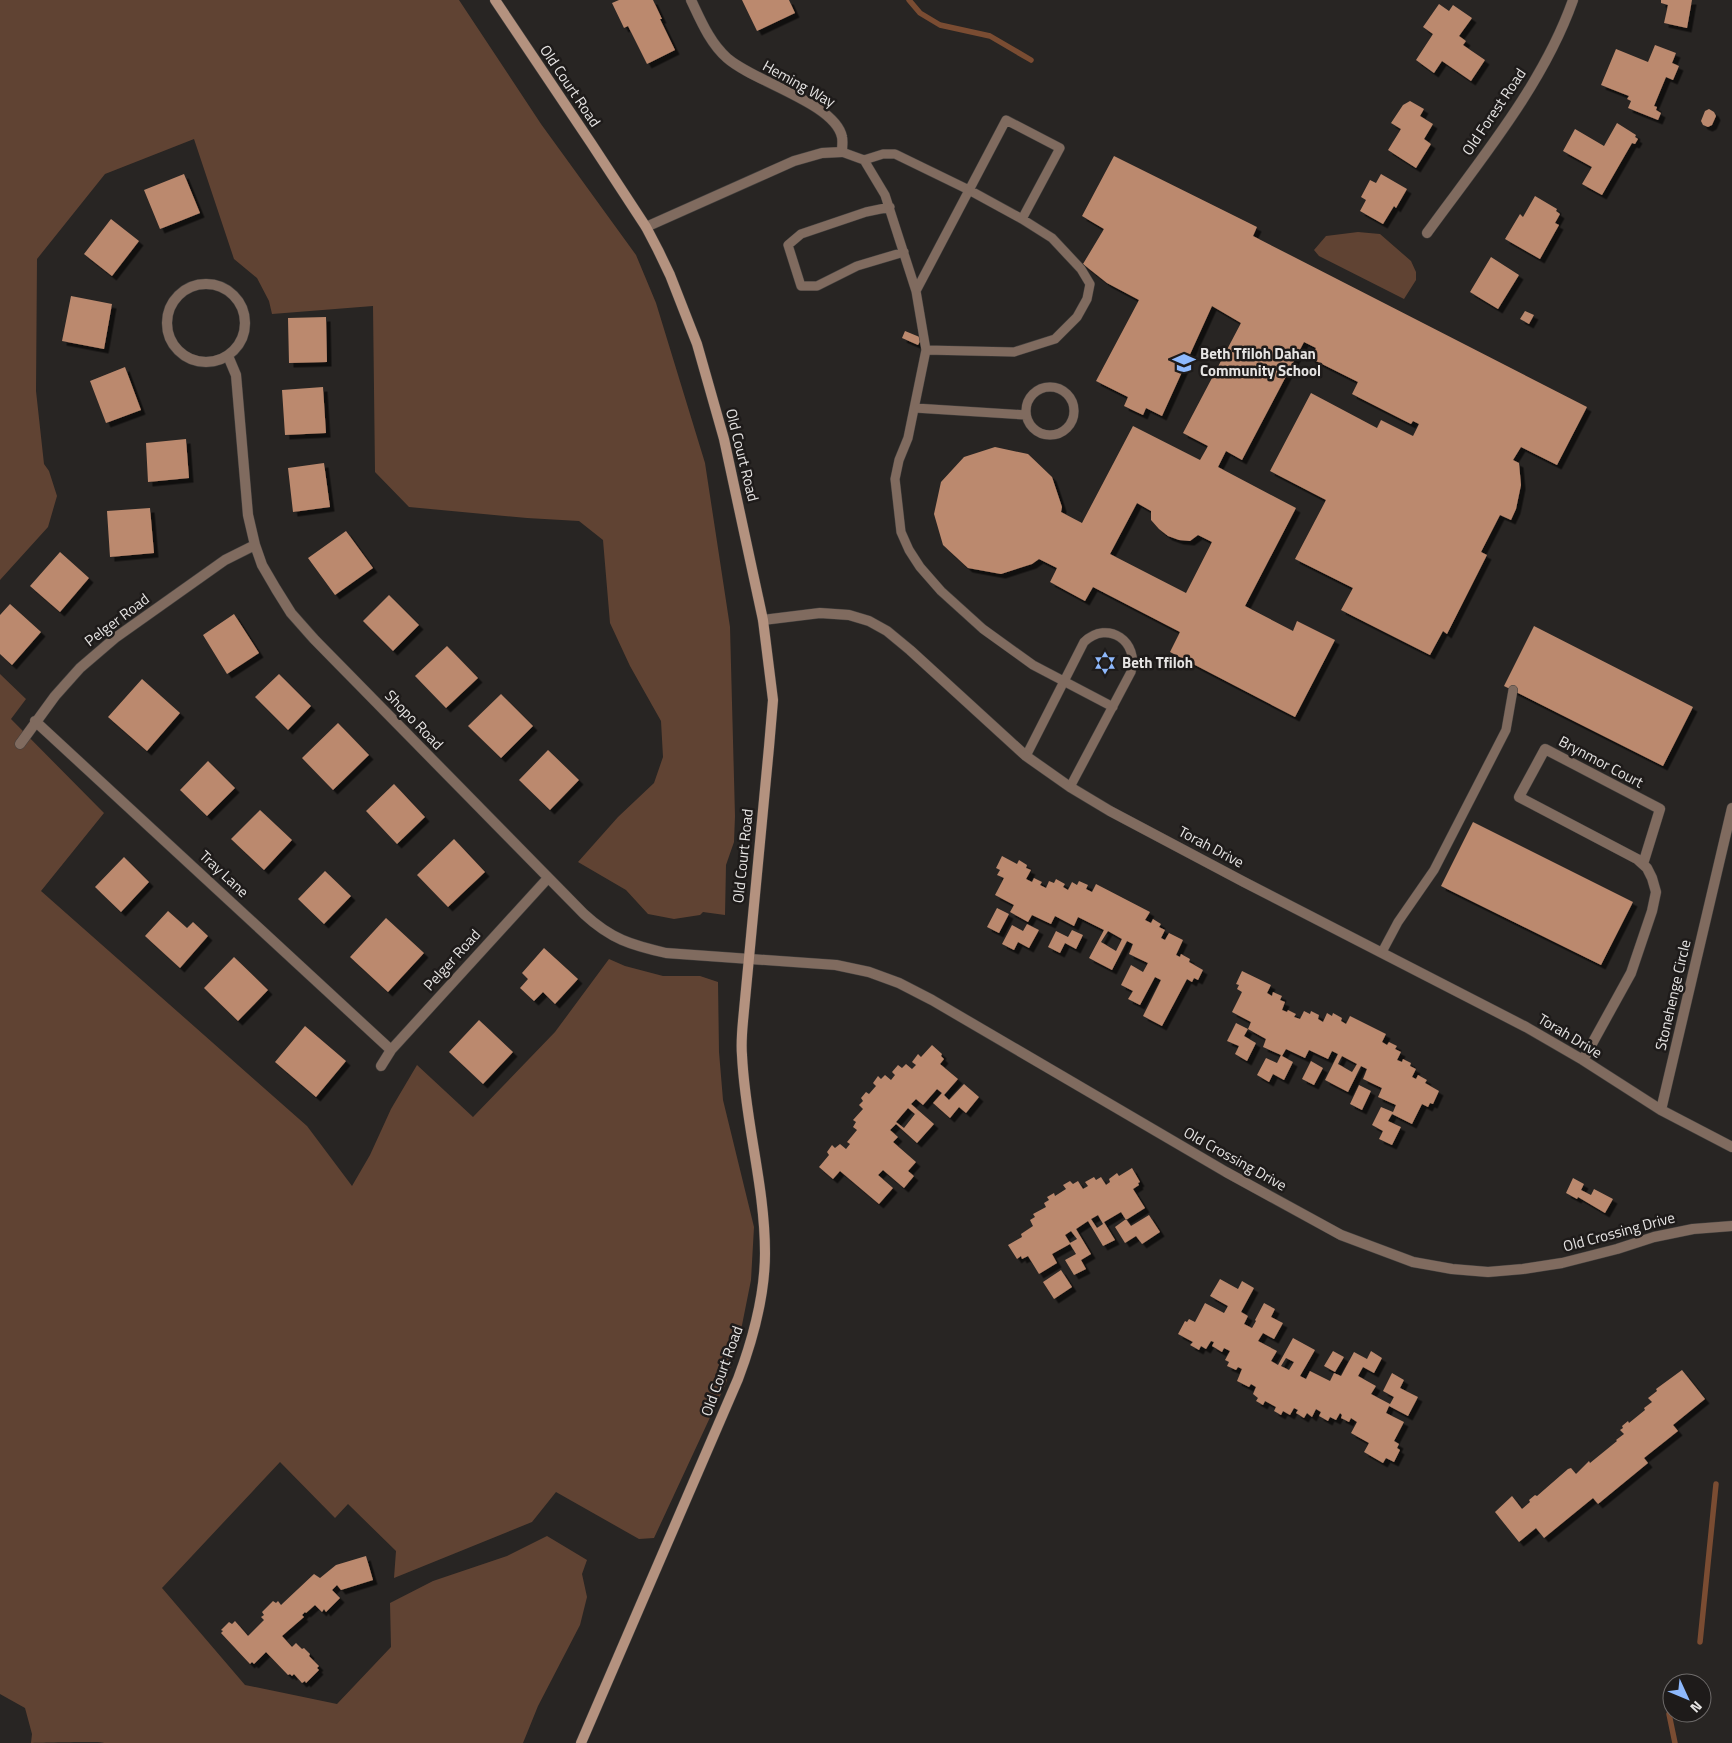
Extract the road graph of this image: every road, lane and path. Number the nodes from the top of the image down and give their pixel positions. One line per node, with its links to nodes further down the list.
1 (495, 0): 9 (main road, Old Court Road)
2 (691, 0): 4 (street, Heming Way)
3 (1573, 0): 10 (street, Old Forest Road)
4 (842, 152): 5 (lane); 9 (street)
5 (864, 160): 6 (lane); 7 (lane)
6 (969, 190): 8 (lane); 8 (lane); 12 (lane)
7 (890, 208): 11 (lane); 11 (lane)
8 (1022, 219): 13 (lane)
9 (646, 228): 18 (main road, Old Court Road)
10 (1427, 233)
11 (904, 252): 12 (lane)
12 (916, 291): 13 (lane)
13 (926, 350): 15 (lane)
14 (228, 356): 14 (street); 17 (street, Shopo Road)
15 (915, 408): 16 (lane); 19 (lane)
16 (1026, 415): 16 (lane)
17 (255, 545): 22 (street, Pelger Road); 28 (street, Shopo Road)
18 (763, 620): 24 (street, Torah Drive); 30 (main road, Old Court Road)
19 (1064, 682): 21 (lane); 21 (lane); 24 (lane)
20 (1513, 690): 29 (lane)
21 (1113, 707): 25 (lane)
22 (35, 721): 23 (street, Pelger Road); 31 (street, Tray Lane)
23 (20, 744)
24 (1026, 756): 25 (street, Torah Drive)
25 (1070, 787): 29 (street, Torah Drive)
26 (1732, 808): 34 (street, Stonehenge Circle)
27 (1643, 864): 27 (street, Brynmor Court); 32 (street)
28 (548, 878): 30 (street, Shopo Road); 31 (street, Pelger Road)
29 (1382, 952): 32 (street, Torah Drive)
30 (748, 960): 36 (street, Old Crossing Drive); 37 (main road, Old Court Road)
31 (391, 1050): 33 (street, Pelger Road)
32 (1583, 1060): 34 (street, Torah Drive)
33 (381, 1066)
34 (1661, 1110): 35 (street)
35 (1732, 1147)
36 (1732, 1226)
37 (581, 1743)

